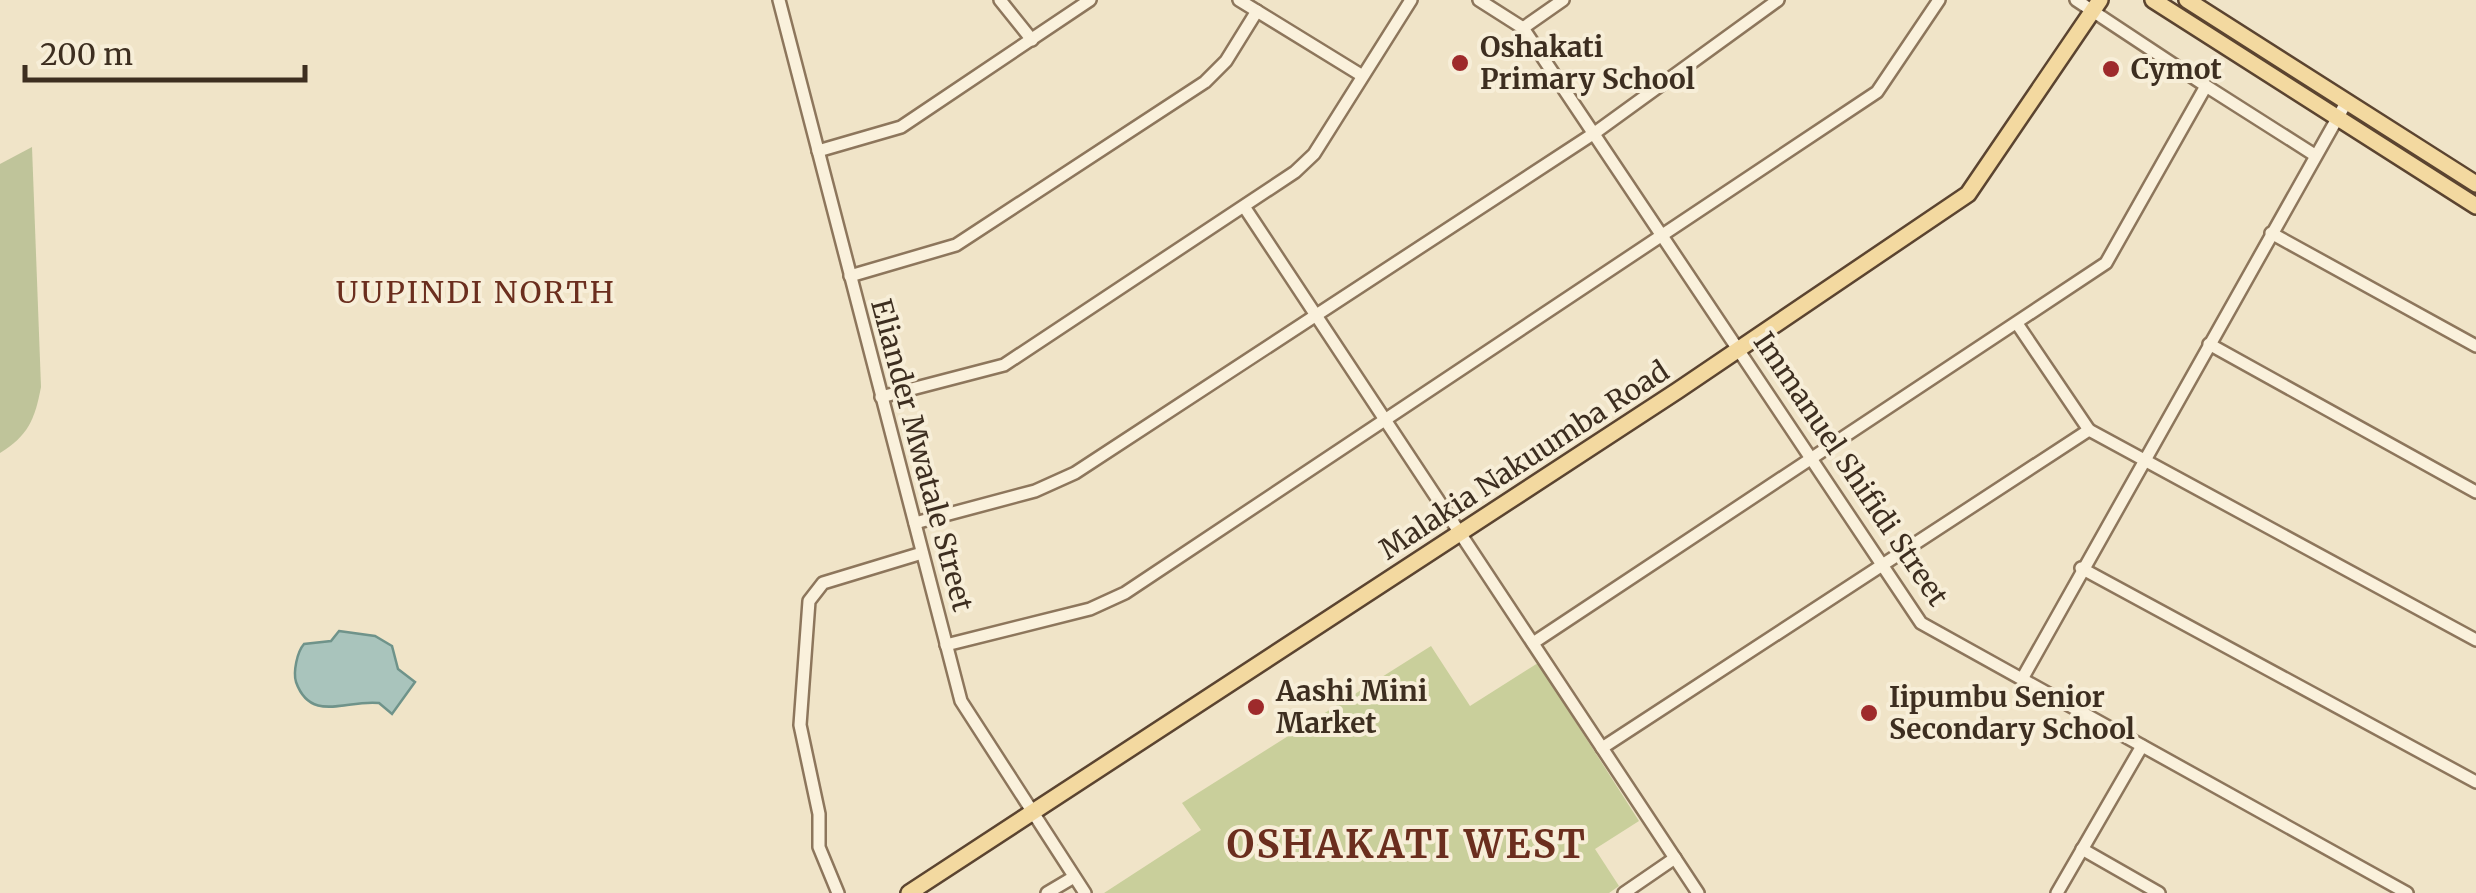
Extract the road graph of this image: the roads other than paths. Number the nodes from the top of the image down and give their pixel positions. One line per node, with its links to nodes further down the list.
1 (780, 0): 22 (street, Eliander Mwatale Street)
2 (1000, 0): 16 (street)
3 (1090, 0): 16 (street)
4 (1239, 0): 14 (street)
5 (1411, 0): 17 (street)
6 (1479, 0): 15 (street, Immanuel Shifidi Street)
7 (1563, 0): 15 (street)
8 (1778, 0): 21 (street)
9 (1939, 0): 28 (street)
10 (2076, 0): 13 (street)
11 (2154, 0): 20 (main road)
12 (2187, 0): 19 (main road)
13 (2097, 6): 18 (street); 34 (main road, Malakia Nakuumba Road)
14 (1257, 12): 17 (street); 29 (street)
15 (1523, 28): 21 (street, Immanuel Shifidi Street)
16 (1032, 40): 22 (street)
17 (1361, 76): 26 (street)
18 (2206, 86): 23 (street); 31 (street)
19 (2347, 100): 20 (street); 24 (main road)
20 (2337, 117): 23 (street); 25 (main road)
21 (1596, 132): 28 (street, Immanuel Shifidi Street); 30 (street)
22 (818, 151): 29 (street, Eliander Mwatale Street)
23 (2314, 154): 27 (street)
24 (2476, 184)
25 (2476, 206)
26 (1245, 208): 30 (street); 35 (street)
27 (2272, 233): 32 (street); 33 (street)
28 (1666, 236): 34 (street, Immanuel Shifidi Street); 36 (street)
29 (850, 276): 35 (street, Eliander Mwatale Street)
30 (1314, 316): 36 (street); 41 (street)
31 (2018, 325): 37 (street); 39 (street)
32 (2208, 344): 38 (street); 40 (street)
33 (2476, 346)
34 (1738, 348): 39 (street, Immanuel Shifidi Street); 42 (main road, Malakia Nakuumba Road)
35 (881, 397): 41 (street, Eliander Mwatale Street)
36 (1385, 422): 42 (street); 48 (street)
37 (2089, 430): 38 (street); 44 (street)
38 (2144, 457): 45 (street); 46 (street)
39 (1814, 461): 44 (street, Immanuel Shifidi Street); 47 (street)
40 (2476, 492)
41 (915, 523): 43 (street, Eliander Mwatale Street)
42 (1458, 532): 47 (street); 53 (main road, Malakia Nakuumba Road)
43 (922, 553): 48 (street, Eliander Mwatale Street); 57 (street)
44 (1881, 564): 49 (street, Immanuel Shifidi Street); 51 (street)
45 (2081, 568): 49 (street); 52 (street)
46 (2476, 640)
47 (1533, 643): 51 (street)
48 (946, 645): 53 (street, Eliander Mwatale Street)
49 (2022, 679): 50 (street, Immanuel Shifidi Street)
50 (2142, 746): 54 (street); 65 (street, Immanuel Shifidi Street)
51 (1602, 748): 55 (street)
52 (2476, 782)
53 (1033, 815): 56 (street, Eliander Mwatale Street); 58 (main road, Malakia Nakuumba Road)
54 (2082, 848): 63 (street); 64 (street)
55 (1675, 858): 61 (street); 62 (street)
56 (1074, 877): 59 (street); 60 (street, Eliander Mwatale Street)
57 (838, 893)
58 (909, 893)
59 (1046, 893)
60 (1085, 893)
61 (1624, 893)
62 (1698, 893)
63 (2057, 893)
64 (2159, 893)
65 (2408, 893)

